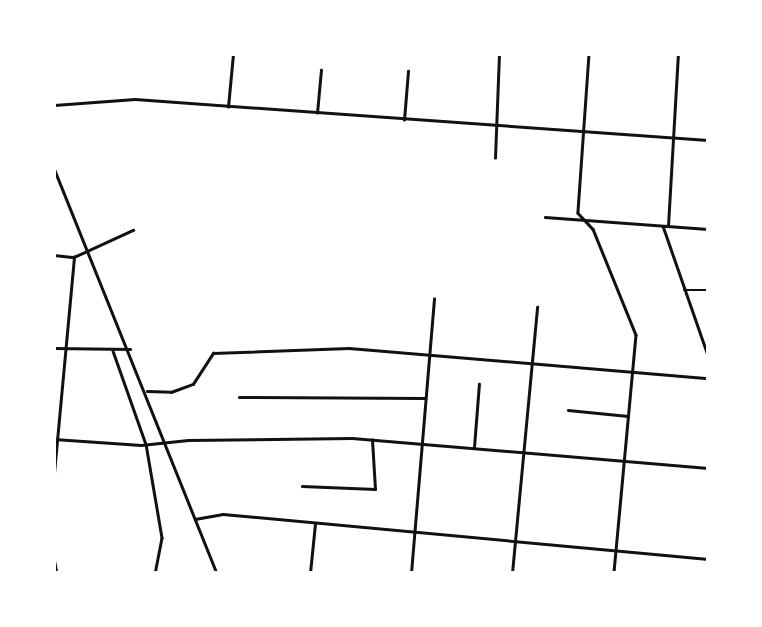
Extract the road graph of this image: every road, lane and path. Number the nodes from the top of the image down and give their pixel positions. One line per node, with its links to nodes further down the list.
1 (233, 54): 8 (street)
2 (499, 54): 11 (street)
3 (589, 54): 12 (street)
4 (678, 54): 13 (street)
5 (321, 71): 9 (street)
6 (408, 71): 10 (street)
7 (54, 104): 8 (street)
8 (228, 107): 9 (street)
9 (317, 113): 10 (street)
10 (404, 120): 11 (street)
11 (496, 127): 12 (street); 15 (street)
12 (584, 132): 13 (street); 18 (street)
13 (673, 138): 14 (street); 20 (street)
14 (708, 141)
15 (495, 158)
16 (54, 168): 23 (street)
17 (545, 217): 18 (street)
18 (584, 220): 19 (street); 37 (street)
19 (663, 226): 20 (street); 26 (street)
20 (668, 226): 21 (street)
21 (708, 229)
22 (133, 230): 23 (street)
23 (88, 249): 25 (street); 32 (street)
24 (54, 255): 25 (street)
25 (74, 257): 31 (street)
26 (684, 290): 27 (street); 35 (street)
27 (708, 290)
28 (434, 299): 34 (street)
29 (537, 307): 36 (street)
30 (54, 348): 31 (street)
31 (69, 349): 33 (street); 46 (street)
32 (130, 349): 33 (street); 40 (street)
33 (113, 351): 50 (street)
34 (430, 353): 36 (street); 40 (street); 42 (street)
35 (708, 355)
36 (532, 362): 37 (street); 52 (street)
37 (632, 371): 38 (street); 44 (street)
38 (708, 379)
39 (479, 383): 51 (street)
40 (147, 391): 48 (street)
41 (239, 397): 42 (street)
42 (425, 398): 49 (street)
43 (568, 410): 44 (street)
44 (628, 416): 53 (street)
45 (54, 439): 46 (street)
46 (61, 440): 50 (street); 55 (street)
47 (372, 440): 48 (street); 49 (street); 56 (street)
48 (167, 442): 50 (street); 57 (street)
49 (422, 443): 51 (street); 59 (street)
50 (146, 444): 65 (street)
51 (474, 447): 52 (street)
52 (523, 451): 53 (street); 60 (street)
53 (624, 460): 54 (street); 61 (street)
54 (708, 468)
55 (54, 474)
56 (302, 486)
57 (195, 519): 58 (street); 66 (street)
58 (315, 524): 59 (street); 67 (street)
59 (415, 532): 60 (street); 68 (street)
60 (516, 541): 61 (street); 69 (street)
61 (616, 550): 63 (street); 70 (street)
62 (54, 558): 64 (street)
63 (708, 558)
64 (57, 573)
65 (155, 573)
66 (217, 573)
67 (310, 573)
68 (411, 573)
69 (512, 573)
70 (614, 573)

